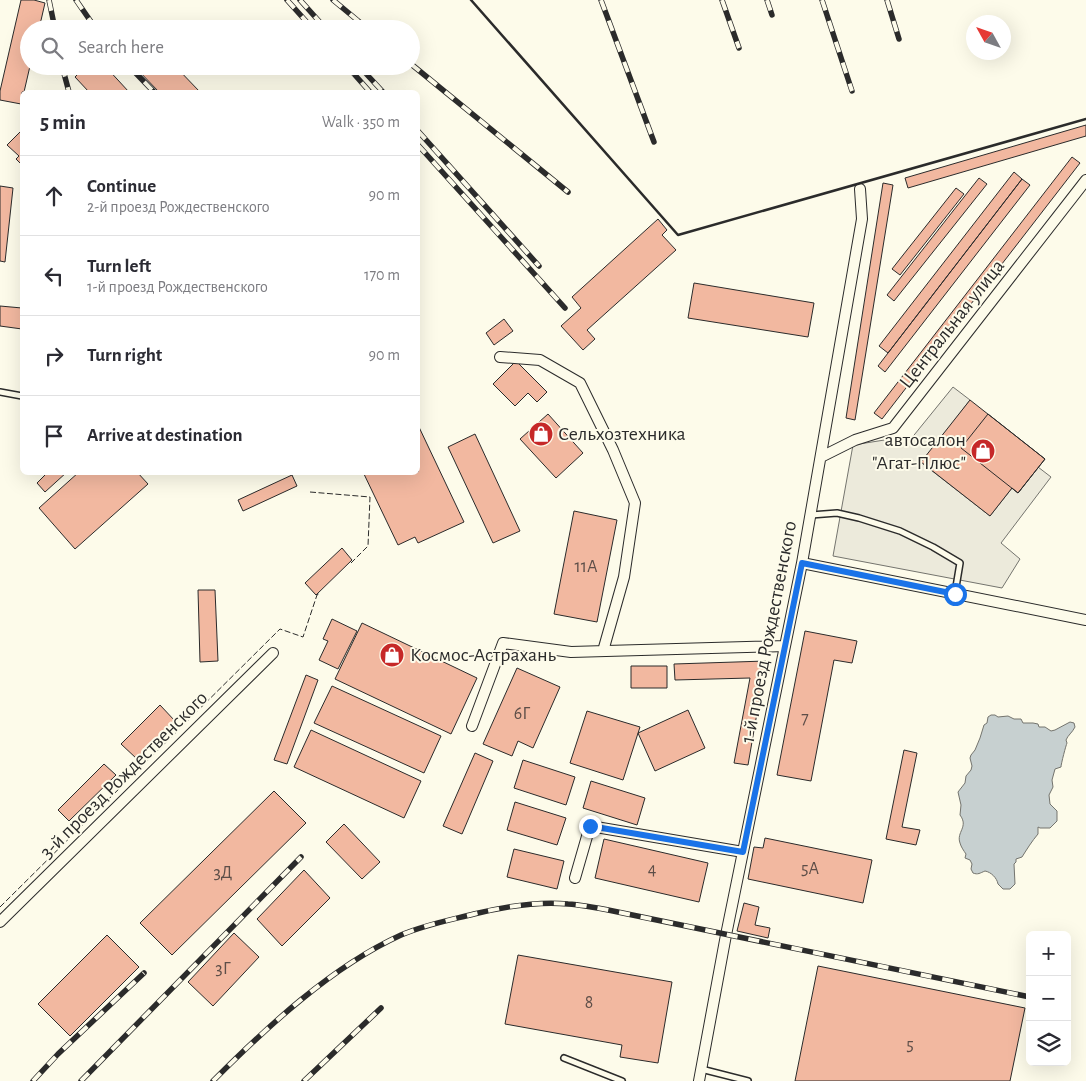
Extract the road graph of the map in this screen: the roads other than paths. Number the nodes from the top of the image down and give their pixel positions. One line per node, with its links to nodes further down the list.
1 (1086, 180): 6 (street, Центральная улица)
2 (860, 189): 6 (street, 1-й проезд Рождественского)
3 (500, 357): 12 (street)
4 (0, 392): 5 (lane)
5 (20, 396)
6 (821, 456): 7 (street, 1-й проезд Рождественского)
7 (811, 514): 8 (street, 1-й проезд Рождественского); 9 (lane)
8 (802, 563): 9 (street); 11 (street, 1-й проезд Рождественского)
9 (955, 594): 10 (street)
10 (1086, 620)
11 (785, 646): 12 (street); 15 (street, 1-й проезд Рождественского)
12 (603, 651): 14 (street)
13 (272, 653): 17 (street, 3-й проезд Рождественского)
14 (472, 726)
15 (743, 852): 16 (street); 19 (street, 1-й проезд Рождественского)
16 (575, 878)
17 (0, 922)
18 (564, 1058): 20 (lane)
19 (701, 1069): 21 (street, 1-й проезд Рождественского); 22 (lane)
20 (622, 1081)
21 (699, 1081)
22 (748, 1081)

